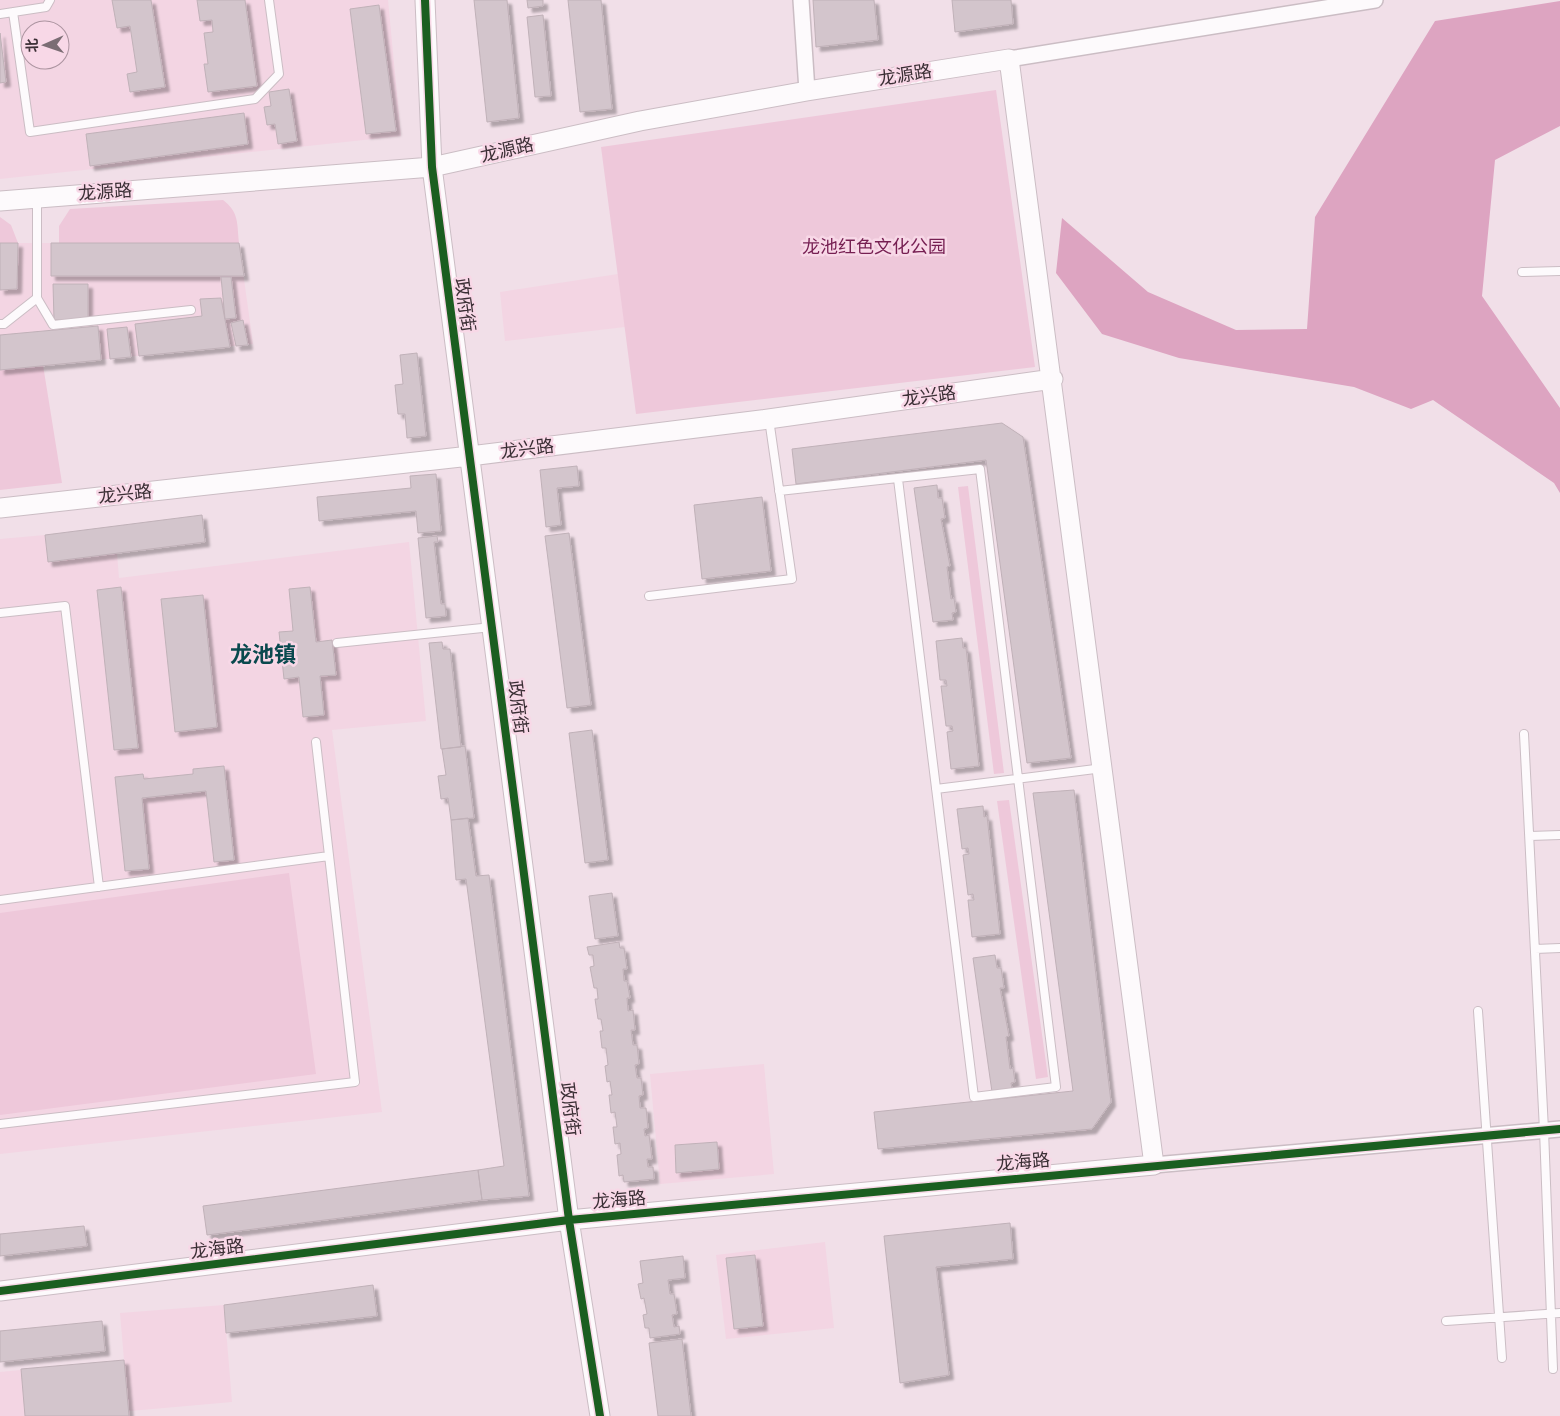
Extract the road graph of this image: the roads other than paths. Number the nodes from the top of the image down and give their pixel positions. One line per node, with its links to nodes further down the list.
1 (50, 0): 6 (lane)
2 (269, 0): 6 (lane)
3 (425, 0): 10 (street, 政府街)
4 (801, 0): 9 (street)
5 (1375, 0): 8 (street)
6 (13, 12): 7 (lane)
7 (0, 14)
8 (1009, 59): 9 (street, 龙源路); 18 (street)
9 (807, 91): 10 (street, 龙源路)
10 (432, 167): 11 (street, 龙源路); 20 (street, 政府街)
11 (37, 197): 12 (street, 龙源路); 15 (lane)
12 (0, 201)
13 (1560, 271): 14 (lane)
14 (1522, 272)
15 (37, 298): 16 (lane); 17 (lane)
16 (191, 310)
17 (0, 324)
18 (1053, 379): 19 (street, 龙兴路); 30 (street)
19 (770, 418): 20 (street, 龙兴路); 22 (lane)
20 (470, 456): 23 (street, 龙兴路); 26 (street, 政府街)
21 (898, 479): 22 (lane); 31 (lane); 32 (lane)
22 (779, 491): 24 (lane)
23 (0, 508)
24 (649, 596)
25 (0, 613): 36 (lane)
26 (492, 627): 27 (lane); 46 (street, 政府街)
27 (337, 643)
28 (1524, 734): 34 (lane)
29 (316, 742): 35 (lane)
30 (1103, 768): 31 (lane); 45 (street)
31 (1018, 779): 32 (lane); 32 (lane)
32 (936, 789)
33 (1560, 835): 34 (lane)
34 (1530, 836): 39 (lane)
35 (329, 856): 36 (lane); 41 (lane)
36 (99, 887): 37 (lane)
37 (0, 900)
38 (1560, 948): 39 (lane)
39 (1535, 949): 42 (lane)
40 (1478, 1011): 44 (lane)
41 (0, 1124)
42 (1544, 1130): 43 (street); 44 (street); 49 (lane)
43 (1560, 1130)
44 (1486, 1136): 45 (street); 50 (lane)
45 (1154, 1165): 46 (street, 龙海路)
46 (569, 1220): 47 (street, 龙海路); 54 (street, 政府街)
47 (0, 1291)
48 (1560, 1313): 49 (lane)
49 (1551, 1314): 50 (lane); 53 (lane)
50 (1499, 1317): 51 (lane); 52 (lane)
51 (1446, 1321)
52 (1502, 1358)
53 (1553, 1369)
54 (600, 1416)

